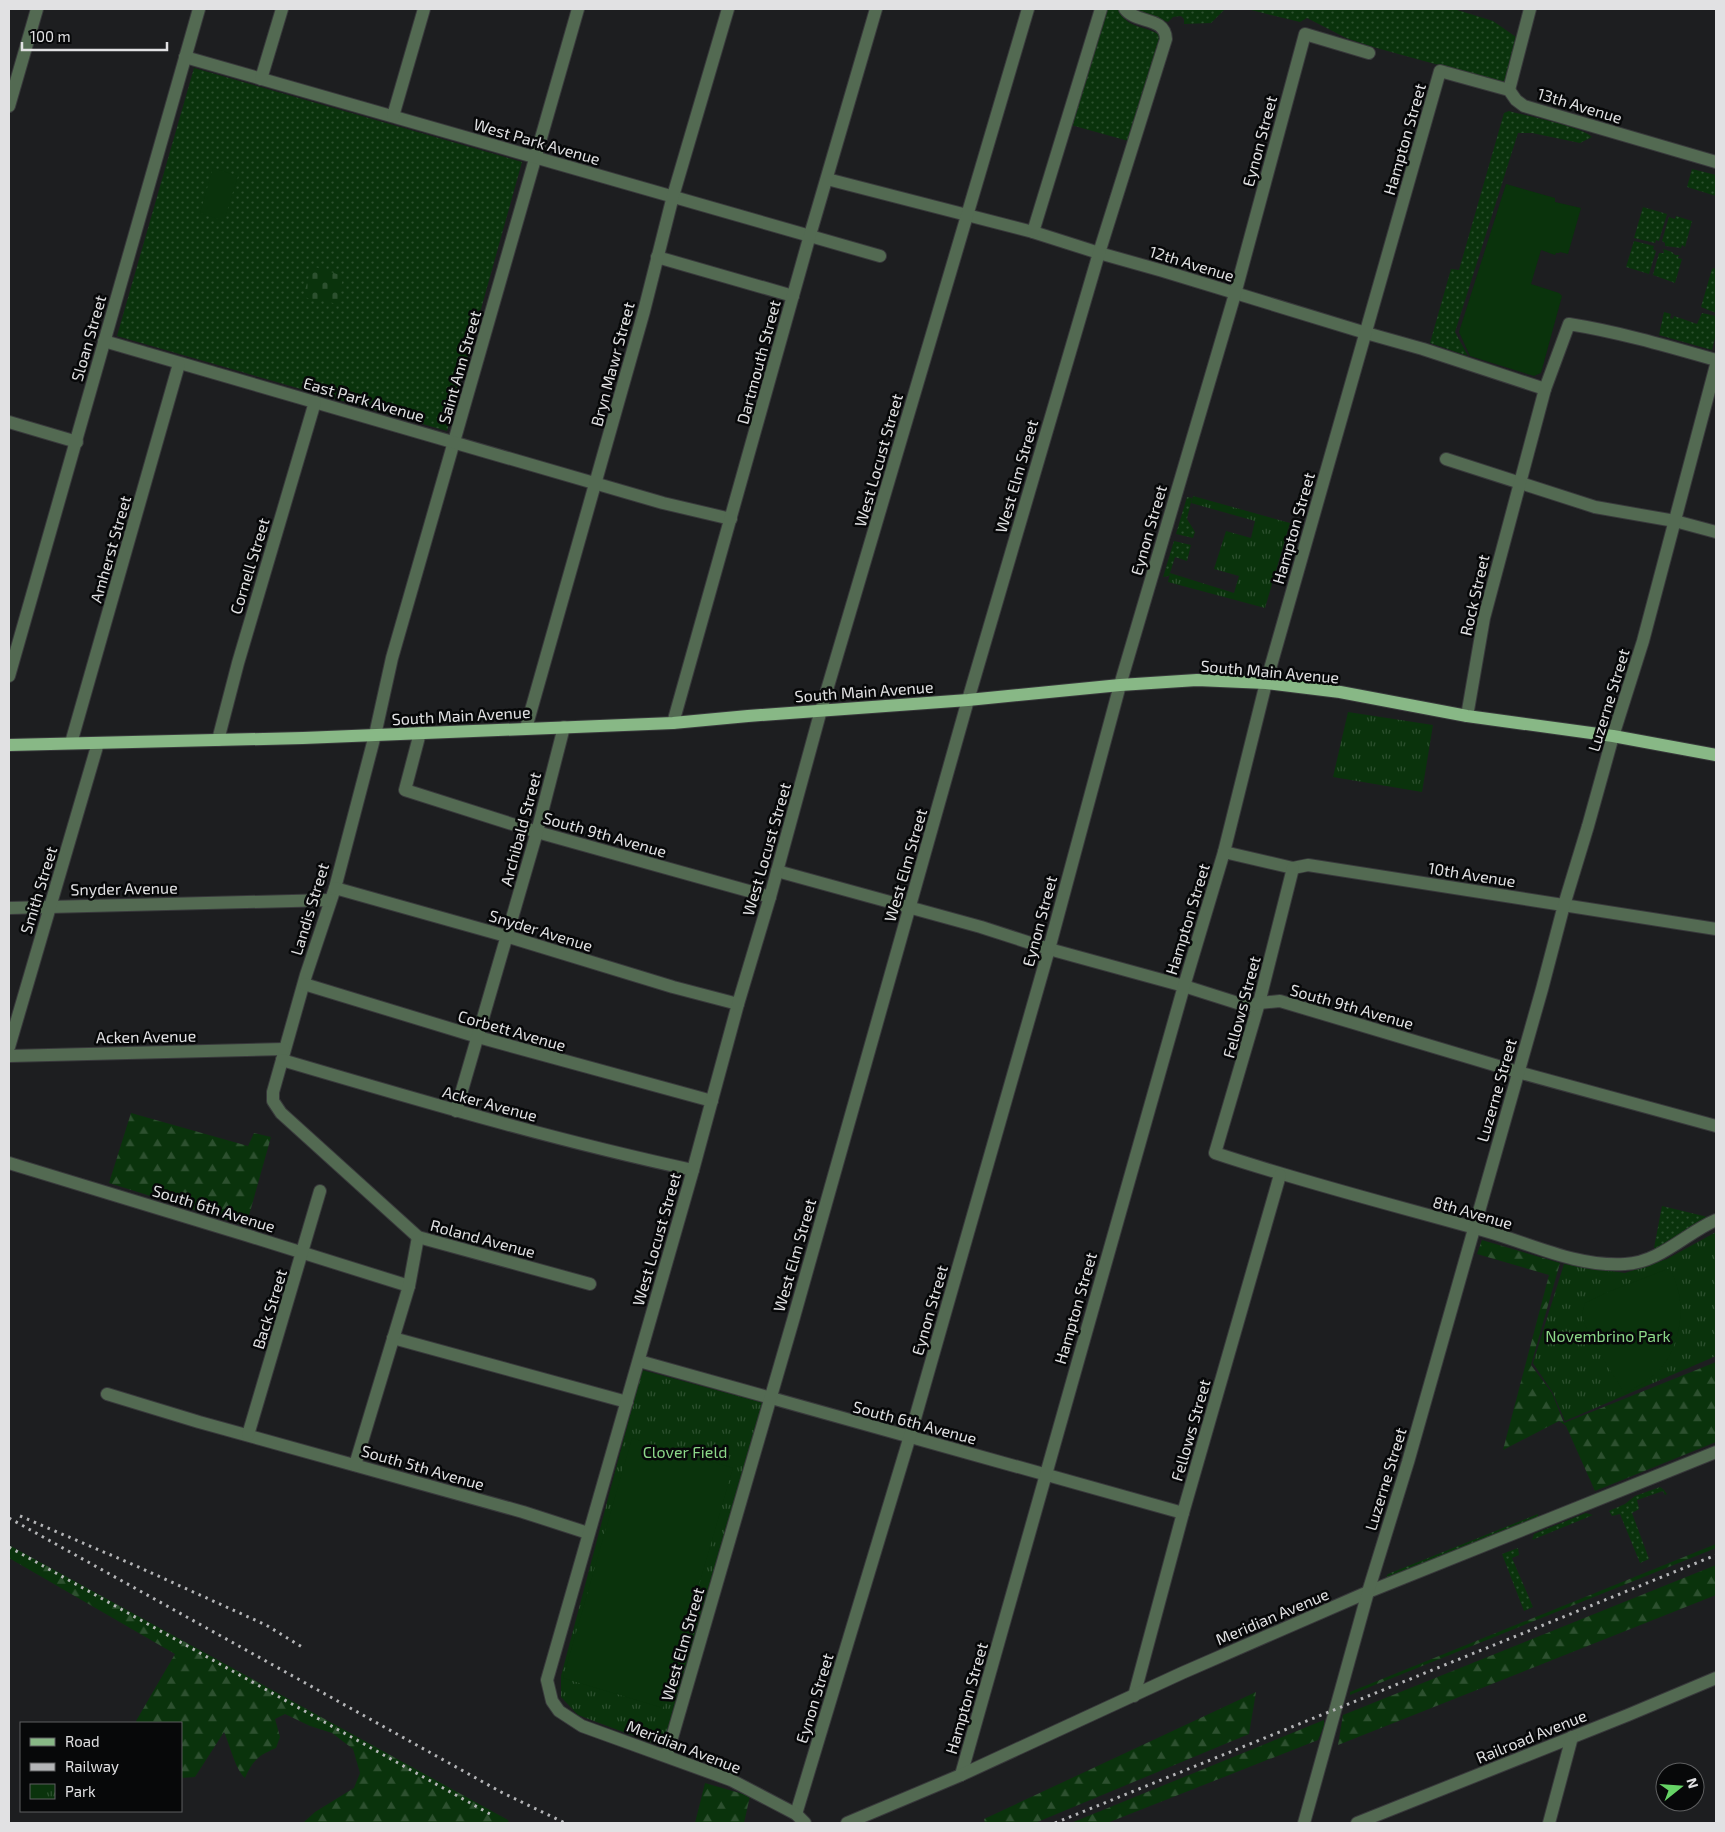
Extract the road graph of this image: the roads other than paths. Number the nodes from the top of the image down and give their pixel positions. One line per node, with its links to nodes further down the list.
1 (37, 9): 17 (street)
2 (199, 9): 13 (street, Sloan Street)
3 (282, 9): 15 (street)
4 (424, 9): 18 (street)
5 (578, 9): 19 (street, Saint Ann Street)
6 (728, 9): 22 (street, Bryn Mawr Street)
7 (876, 9): 21 (street, Dartmouth Street)
8 (1028, 9): 23 (street, West Locust Street)
9 (1101, 9): 24 (street)
10 (1125, 9): 26 (street, West Elm Street)
11 (1530, 9): 16 (street)
12 (1369, 54): 29 (street, Eynon Street)
13 (185, 57): 15 (street, West Park Avenue); 32 (street, Sloan Street)
14 (1440, 70): 16 (street, 13th Avenue); 31 (street, Hampton Street)
15 (261, 79): 18 (street, West Park Avenue)
16 (1509, 90): 20 (street, 13th Avenue)
17 (9, 106)
18 (393, 116): 19 (street, West Park Avenue)
19 (537, 158): 22 (street, West Park Avenue); 40 (street, Saint Ann Street)
20 (1716, 162)
21 (827, 179): 23 (street, 12th Avenue); 25 (street, Dartmouth Street)
22 (673, 196): 25 (street, West Park Avenue); 28 (street, Bryn Mawr Street)
23 (966, 214): 24 (street, 12th Avenue); 51 (street, West Locust Street)
24 (1033, 232): 26 (street, 12th Avenue)
25 (810, 236): 27 (street, West Park Avenue); 30 (street, Dartmouth Street)
26 (1098, 253): 29 (street, 12th Avenue); 50 (street, West Elm Street)
27 (880, 256)
28 (658, 257): 30 (street); 42 (street, Bryn Mawr Street)
29 (1235, 294): 31 (street, 12th Avenue); 49 (street, Eynon Street)
30 (792, 296): 44 (street, Dartmouth Street)
31 (1366, 333): 36 (street, 12th Avenue); 48 (street, Hampton Street)
32 (104, 341): 34 (street, East Park Avenue); 39 (street, Sloan Street)
33 (1716, 360): 36 (street, Rock Street)
34 (179, 364): 37 (street, East Park Avenue); 60 (street, Amherst Street)
35 (1716, 365): 45 (street, Luzerne Street)
36 (1545, 389): 43 (street, Rock Street)
37 (315, 402): 40 (street, East Park Avenue); 59 (street, Cornell Street)
38 (9, 422): 39 (street)
39 (77, 442): 47 (street, Sloan Street)
40 (454, 443): 42 (street, East Park Avenue); 57 (street, Saint Ann Street)
41 (1446, 459): 43 (street)
42 (596, 483): 44 (street, East Park Avenue); 55 (street, Bryn Mawr Street)
43 (1519, 483): 45 (street); 52 (street, Rock Street)
44 (732, 519): 53 (street, Dartmouth Street)
45 (1675, 521): 46 (street); 58 (street, Luzerne Street)
46 (1716, 532)
47 (9, 676)
48 (1266, 683): 49 (main road, South Main Avenue); 52 (main road, South Main Avenue); 65 (street, Hampton Street)
49 (1120, 685): 50 (main road, South Main Avenue); 76 (street, Eynon Street)
50 (968, 700): 51 (main road, South Main Avenue); 73 (street, West Elm Street)
51 (821, 710): 53 (main road, South Main Avenue); 67 (street, West Locust Street)
52 (1466, 716): 58 (main road, South Main Avenue)
53 (674, 723): 54 (main road, South Main Avenue)
54 (564, 727): 55 (main road, South Main Avenue); 64 (street, Archibald Street)
55 (526, 728): 56 (main road, South Main Avenue)
56 (420, 733): 57 (main road, South Main Avenue); 64 (street, South 9th Avenue)
57 (375, 735): 59 (main road, South Main Avenue); 68 (street, Landis Street)
58 (1613, 736): 63 (main road, South Main Avenue); 70 (street, Luzerne Street)
59 (218, 740): 61 (main road, South Main Avenue)
60 (72, 743): 61 (main road, South Main Avenue); 62 (main road, South Main Avenue)
61 (98, 743): 71 (street, Smith Street)
62 (9, 745)
63 (1716, 754)
64 (537, 832): 69 (street, South 9th Avenue); 75 (street, Archibald Street)
65 (1224, 852): 66 (street, 10th Avenue); 78 (street, Hampton Street)
66 (1294, 868): 70 (street, 10th Avenue); 79 (street, Fellows Street)
67 (776, 871): 69 (street, West Locust Street); 73 (street, South 9th Avenue)
68 (333, 894): 71 (street, Snyder Avenue); 75 (street, Snyder Avenue); 77 (street, Landis Street)
69 (770, 896): 80 (street, West Locust Street)
70 (1564, 905): 74 (street, 10th Avenue); 85 (street, Luzerne Street)
71 (49, 907): 72 (street, Snyder Avenue); 82 (street, Smith Street)
72 (9, 908)
73 (910, 908): 76 (street, South 9th Avenue); 104 (street, West Elm Street)
74 (1716, 929)
75 (506, 936): 80 (street, Snyder Avenue); 81 (street, Archibald Street)
76 (1049, 949): 78 (street, South 9th Avenue); 107 (street, Eynon Street)
77 (304, 984): 81 (street, Corbett Avenue); 83 (street, Landis Street)
78 (1184, 986): 79 (street, South 9th Avenue); 110 (street, Hampton Street)
79 (1259, 1003): 85 (street, South 9th Avenue); 90 (street, Fellows Street)
80 (738, 1004): 87 (street, West Locust Street)
81 (478, 1037): 87 (street, Corbett Avenue); 88 (street, Archibald Street)
82 (9, 1047)
83 (283, 1054): 84 (street, Acken Avenue); 86 (street, Landis Street); 88 (street, Acker Avenue)
84 (9, 1056)
85 (1518, 1072): 89 (street, South 9th Avenue); 96 (street, Luzerne Street)
86 (273, 1092): 97 (street, Roland Avenue)
87 (712, 1102): 92 (street, West Locust Street)
88 (456, 1111): 92 (street, Acker Avenue)
89 (1716, 1126)
90 (1215, 1153): 93 (street, 8th Avenue)
91 (9, 1164): 98 (street, South 6th Avenue)
92 (693, 1170): 102 (street, West Locust Street)
93 (1280, 1174): 96 (street, 8th Avenue); 111 (street, Fellows Street)
94 (320, 1191): 98 (street, Back Street)
95 (1716, 1220): 96 (street, 8th Avenue)
96 (1474, 1229): 113 (street, Luzerne Street)
97 (418, 1236): 99 (street, Roland Avenue); 100 (street)
98 (303, 1252): 100 (street, South 6th Avenue); 106 (street, Back Street)
99 (590, 1284)
100 (409, 1286): 101 (street)
101 (393, 1338): 105 (street); 109 (street)
102 (638, 1361): 104 (street, South 6th Avenue); 105 (street, West Locust Street)
103 (107, 1394): 106 (street, South 5th Avenue)
104 (770, 1398): 107 (street, South 6th Avenue); 118 (street, West Elm Street)
105 (627, 1402): 112 (street, West Locust Street)
106 (248, 1435): 109 (street, South 5th Avenue)
107 (910, 1436): 110 (street, South 6th Avenue); 120 (street, Eynon Street)
108 (1716, 1452): 113 (street, Meridian Avenue)
109 (356, 1465): 112 (street, South 5th Avenue)
110 (1045, 1475): 111 (street, South 6th Avenue); 119 (street, Hampton Street)
111 (1184, 1513): 115 (street, Fellows Street)
112 (588, 1533): 116 (street, West Locust Street)
113 (1368, 1592): 115 (street, Meridian Avenue); 122 (street, Luzerne Street)
114 (1716, 1678): 117 (street, Railroad Avenue)
115 (1134, 1696): 119 (street, Meridian Avenue)
116 (552, 1701): 118 (street, Meridian Avenue)
117 (1572, 1736): 123 (street, Railroad Avenue); 124 (street)
118 (667, 1755): 120 (street, Meridian Avenue)
119 (961, 1775): 121 (street, Meridian Avenue)
120 (801, 1819)
121 (847, 1823)
122 (1304, 1823)
123 (1357, 1823)
124 (1549, 1823)

